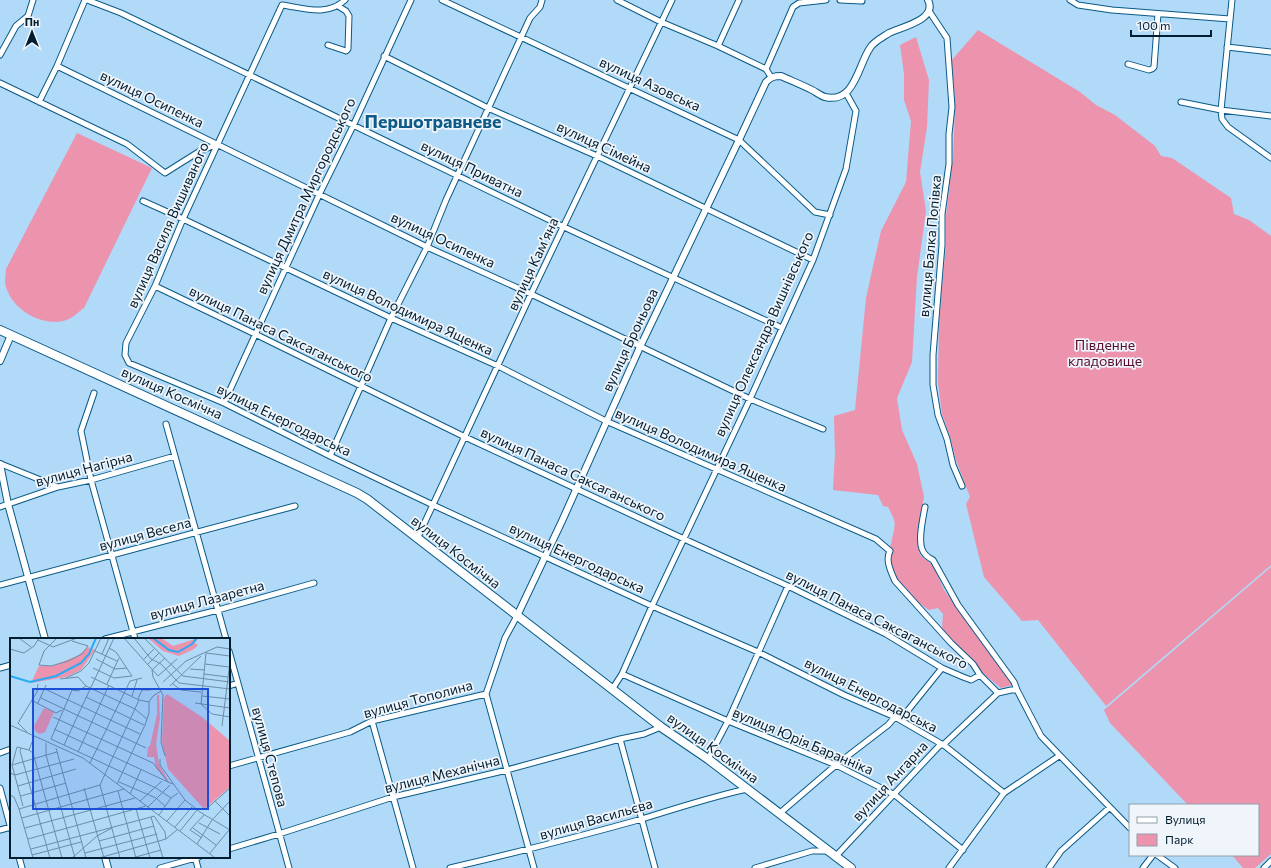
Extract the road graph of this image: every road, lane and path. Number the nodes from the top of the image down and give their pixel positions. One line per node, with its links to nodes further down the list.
1 (33, 0): 27 (street)
2 (86, 0): 30 (street); 32 (street, вулиця Приватна)
3 (345, 0): 17 (street, вулиця Василя Вишиваного)
4 (411, 0): 28 (street, вулиця Дмитра Миргородського)
5 (442, 0): 22 (street, вулиця Азовська)
6 (542, 0): 22 (street)
7 (617, 0): 21 (street)
8 (672, 0): 21 (street, вулиця Кам’яна)
9 (739, 0): 24 (street)
10 (826, 0): 31 (street)
11 (840, 0): 15 (street)
12 (928, 0): 18 (street)
13 (1070, 0): 19 (street)
14 (1232, 0): 20 (street)
15 (862, 1)
16 (282, 2): 17 (street, вулиця Василя Вишиваного); 32 (street, вулиця Василя Вишиваного)
17 (338, 6): 23 (street)
18 (929, 11): 36 (street); 82 (street, вулиця Балка Попівка)
19 (1158, 14): 20 (street); 29 (street)
20 (1230, 19): 25 (street)
21 (661, 22): 24 (street); 35 (street, вулиця Кам’яна)
22 (522, 38): 35 (street, вулиця Азовська); 39 (street)
23 (328, 45)
24 (718, 46): 31 (street)
25 (1227, 47): 26 (street); 40 (street)
26 (1271, 52)
27 (0, 55)
28 (384, 56): 39 (street, вулиця Сімейна); 42 (street, вулиця Дмитра Миргородського)
29 (1128, 64)
30 (57, 66): 37 (street); 44 (street, вулиця Осипенка)
31 (766, 69): 33 (street)
32 (249, 76): 42 (street, вулиця Приватна); 44 (street, вулиця Василя Вишиваного)
33 (771, 77): 36 (street); 43 (street, вулиця Броньова)
34 (0, 83): 37 (street)
35 (630, 88): 43 (street, вулиця Азовська); 45 (street, вулиця Кам’яна)
36 (846, 94): 51 (street, вулиця Олександра Вишнівського)
37 (39, 102): 44 (street)
38 (1181, 102): 40 (street)
39 (488, 108): 45 (street, вулиця Сімейна); 47 (street)
40 (1221, 110): 41 (street); 46 (street)
41 (1271, 116)
42 (353, 126): 47 (street, вулиця Приватна); 48 (street, вулиця Дмитра Миргородського)
43 (740, 140): 50 (street, вулиця Броньова); 51 (street, вулиця Азовська)
44 (218, 144): 48 (street, вулиця Осипенка); 52 (street, вулиця Василя Вишиваного)
45 (597, 156): 50 (street, вулиця Сімейна); 53 (street, вулиця Кам’яна)
46 (1271, 158)
47 (458, 176): 53 (street, вулиця Приватна); 54 (street)
48 (319, 195): 54 (street, вулиця Осипенка); 56 (street, вулиця Дмитра Миргородського)
49 (143, 201): 52 (street, вулиця Володимира Ященка)
50 (706, 209): 55 (street, вулиця Сімейна); 57 (street, вулиця Броньова)
51 (830, 215): 55 (street, вулиця Олександра Вишнівського)
52 (183, 219): 56 (street, вулиця Володимира Ященка); 58 (street, вулиця Василя Вишиваного)
53 (564, 226): 57 (street, вулиця Приватна); 59 (street, вулиця Кам’яна)
54 (427, 247): 59 (street, вулиця Осипенка); 60 (street)
55 (813, 260): 61 (street, вулиця Олександра Вишнівського)
56 (285, 268): 60 (street, вулиця Володимира Ященка); 63 (street, вулиця Дмитра Миргородського)
57 (672, 277): 61 (street, вулиця Приватна); 65 (street, вулиця Броньова)
58 (155, 286): 63 (street, вулиця Панаса Саксаганського); 67 (street, вулиця Василя Вишиваного)
59 (531, 294): 65 (street, вулиця Осипенка); 68 (street, вулиця Кам’яна)
60 (391, 318): 68 (street, вулиця Володимира Ященка); 69 (street)
61 (782, 328): 71 (street, вулиця Олександра Вишнівського)
62 (0, 330): 64 (main road, вулиця Космічна)
63 (256, 334): 69 (street, вулиця Панаса Саксаганського); 72 (street, вулиця Дмитра Миргородського)
64 (11, 335): 66 (street); 91 (main road, вулиця Космічна)
65 (640, 347): 71 (street, вулиця Осипенка); 73 (street, вулиця Броньова)
66 (0, 361)
67 (129, 363): 72 (street, вулиця Енергодарська)
68 (498, 366): 73 (street, вулиця Володимира Ященка); 76 (street, вулиця Кам’яна)
69 (361, 386): 76 (street, вулиця Панаса Саксаганського); 78 (street)
70 (94, 393): 81 (street)
71 (750, 399): 75 (street, вулиця Осипенка); 80 (street, вулиця Олександра Вишнівського)
72 (224, 403): 78 (street, вулиця Енергодарська)
73 (606, 421): 80 (street, вулиця Володимира Ященка); 84 (street, вулиця Броньова)
74 (166, 424): 77 (street)
75 (823, 429)
76 (465, 437): 84 (street, вулиця Панаса Саксаганського); 86 (street, вулиця Кам’яна)
77 (175, 456): 81 (street, вулиця Нагірна); 90 (street)
78 (330, 456): 86 (street, вулиця Енергодарська)
79 (0, 464): 83 (street); 85 (street)
80 (716, 470): 92 (street, вулиця Олександра Вишнівського); 113 (street, вулиця Володимира Ященка)
81 (91, 480): 83 (street, вулиця Нагірна); 93 (street)
82 (962, 486)
83 (58, 487): 85 (street, вулиця Нагірна)
84 (576, 489): 92 (street, вулиця Панаса Саксаганського); 94 (street, вулиця Броньова)
85 (8, 504): 88 (street, вулиця Нагірна); 95 (street)
86 (433, 505): 91 (street, вулиця Кам’яна); 94 (street, вулиця Енергодарська)
87 (295, 506): 90 (street, вулиця Весела)
88 (0, 507)
89 (925, 507): 117 (street)
90 (196, 532): 93 (street, вулиця Весела); 100 (street)
91 (417, 539): 101 (main road, вулиця Космічна)
92 (684, 539): 98 (street, вулиця Панаса Саксаганського); 99 (street, вулиця Олександра Вишнівського)
93 (111, 555): 95 (street, вулиця Весела); 102 (street)
94 (546, 557): 99 (street, вулиця Енергодарська); 101 (street, вулиця Броньова)
95 (28, 578): 97 (street, вулиця Весела); 103 (street)
96 (314, 583): 100 (street, вулиця Лазаретна)
97 (0, 585)
98 (788, 586): 107 (street); 111 (street, вулиця Панаса Саксаганського)
99 (652, 606): 107 (street, вулиця Енергодарська); 112 (street, вулиця Олександра Вишнівського)
100 (218, 610): 102 (street, вулиця Лазаретна); 106 (street)
101 (517, 616): 116 (main road, вулиця Космічна); 119 (street, вулиця Тополина)
102 (133, 632): 104 (street, вулиця Лазаретна); 105 (street)
103 (45, 638)
104 (109, 638)
105 (135, 638)
106 (226, 638)
107 (758, 652): 120 (street, вулиця Енергодарська); 122 (street)
108 (230, 655): 114 (street, вулиця Степова)
109 (10, 665): 110 (street)
110 (0, 668)
111 (942, 668): 113 (street, вулиця Панаса Саксаганського); 120 (street)
112 (622, 674): 116 (street, вулиця Олександра Вишнівського); 122 (street, вулиця Юрія Баранніка)
113 (980, 675): 118 (street, вулиця Володимира Ященка)
114 (238, 683): 115 (street); 129 (street, вулиця Степова)
115 (230, 686)
116 (613, 688): 123 (main road, вулиця Космічна)
117 (1017, 690): 118 (street); 128 (street)
118 (998, 693): 125 (street, вулиця Ангарна)
119 (486, 694): 121 (street, вулиця Тополина); 133 (street)
120 (895, 717): 125 (street, вулиця Енергодарська); 131 (street)
121 (372, 721): 129 (street, вулиця Тополина); 138 (street)
122 (728, 721): 130 (street); 131 (street, вулиця Юрія Баранніка)
123 (662, 727): 124 (street, вулиця Механічна); 130 (main road, вулиця Космічна)
124 (620, 739): 133 (street, вулиця Механічна); 141 (street)
125 (943, 745): 136 (street, вулиця Енергодарська); 137 (street, вулиця Ангарна)
126 (10, 749): 127 (street)
127 (0, 752)
128 (1060, 756): 136 (street); 139 (street)
129 (258, 758): 132 (street, вулиця Тополина); 146 (street, вулиця Степова)
130 (708, 759): 135 (main road, вулиця Космічна)
131 (836, 765): 137 (street, вулиця Юрія Баранніка); 140 (street)
132 (230, 766)
133 (507, 770): 138 (street, вулиця Механічна); 148 (street)
134 (0, 788): 142 (street)
135 (747, 789): 140 (main road, вулиця Космічна); 141 (street, вулиця Васильєва)
136 (1004, 793): 149 (street)
137 (895, 795): 149 (street, вулиця Юрія Баранніка); 150 (street, вулиця Ангарна)
138 (393, 798): 146 (street, вулиця Механічна); 163 (street)
139 (1109, 808): 143 (street); 170 (street)
140 (780, 813): 150 (main road, вулиця Космічна)
141 (641, 819): 148 (street, вулиця Васильєва); 166 (street)
142 (10, 824)
143 (1129, 827)
144 (10, 828): 145 (street)
145 (0, 830)
146 (279, 834): 147 (street, вулиця Механічна); 162 (street, вулиця Степова)
147 (230, 848)
148 (529, 850): 164 (street, вулиця Васильєва); 165 (street)
149 (963, 850): 169 (street)
150 (833, 854): 167 (street); 168 (main road, вулиця Космічна)
151 (1152, 856): 171 (street)
152 (1158, 856): 172 (street)
153 (19, 858): 158 (street)
154 (105, 858): 159 (street)
155 (193, 858): 160 (street)
156 (196, 858): 161 (street)
157 (1271, 861): 173 (street)
158 (22, 868)
159 (108, 868)
160 (160, 868)
161 (198, 868)
162 (289, 868)
163 (413, 868)
164 (450, 868)
165 (534, 868)
166 (655, 868)
167 (755, 868)
168 (851, 868)
169 (949, 868)
170 (1048, 868)
171 (1143, 868)
172 (1175, 868)
173 (1264, 868)

